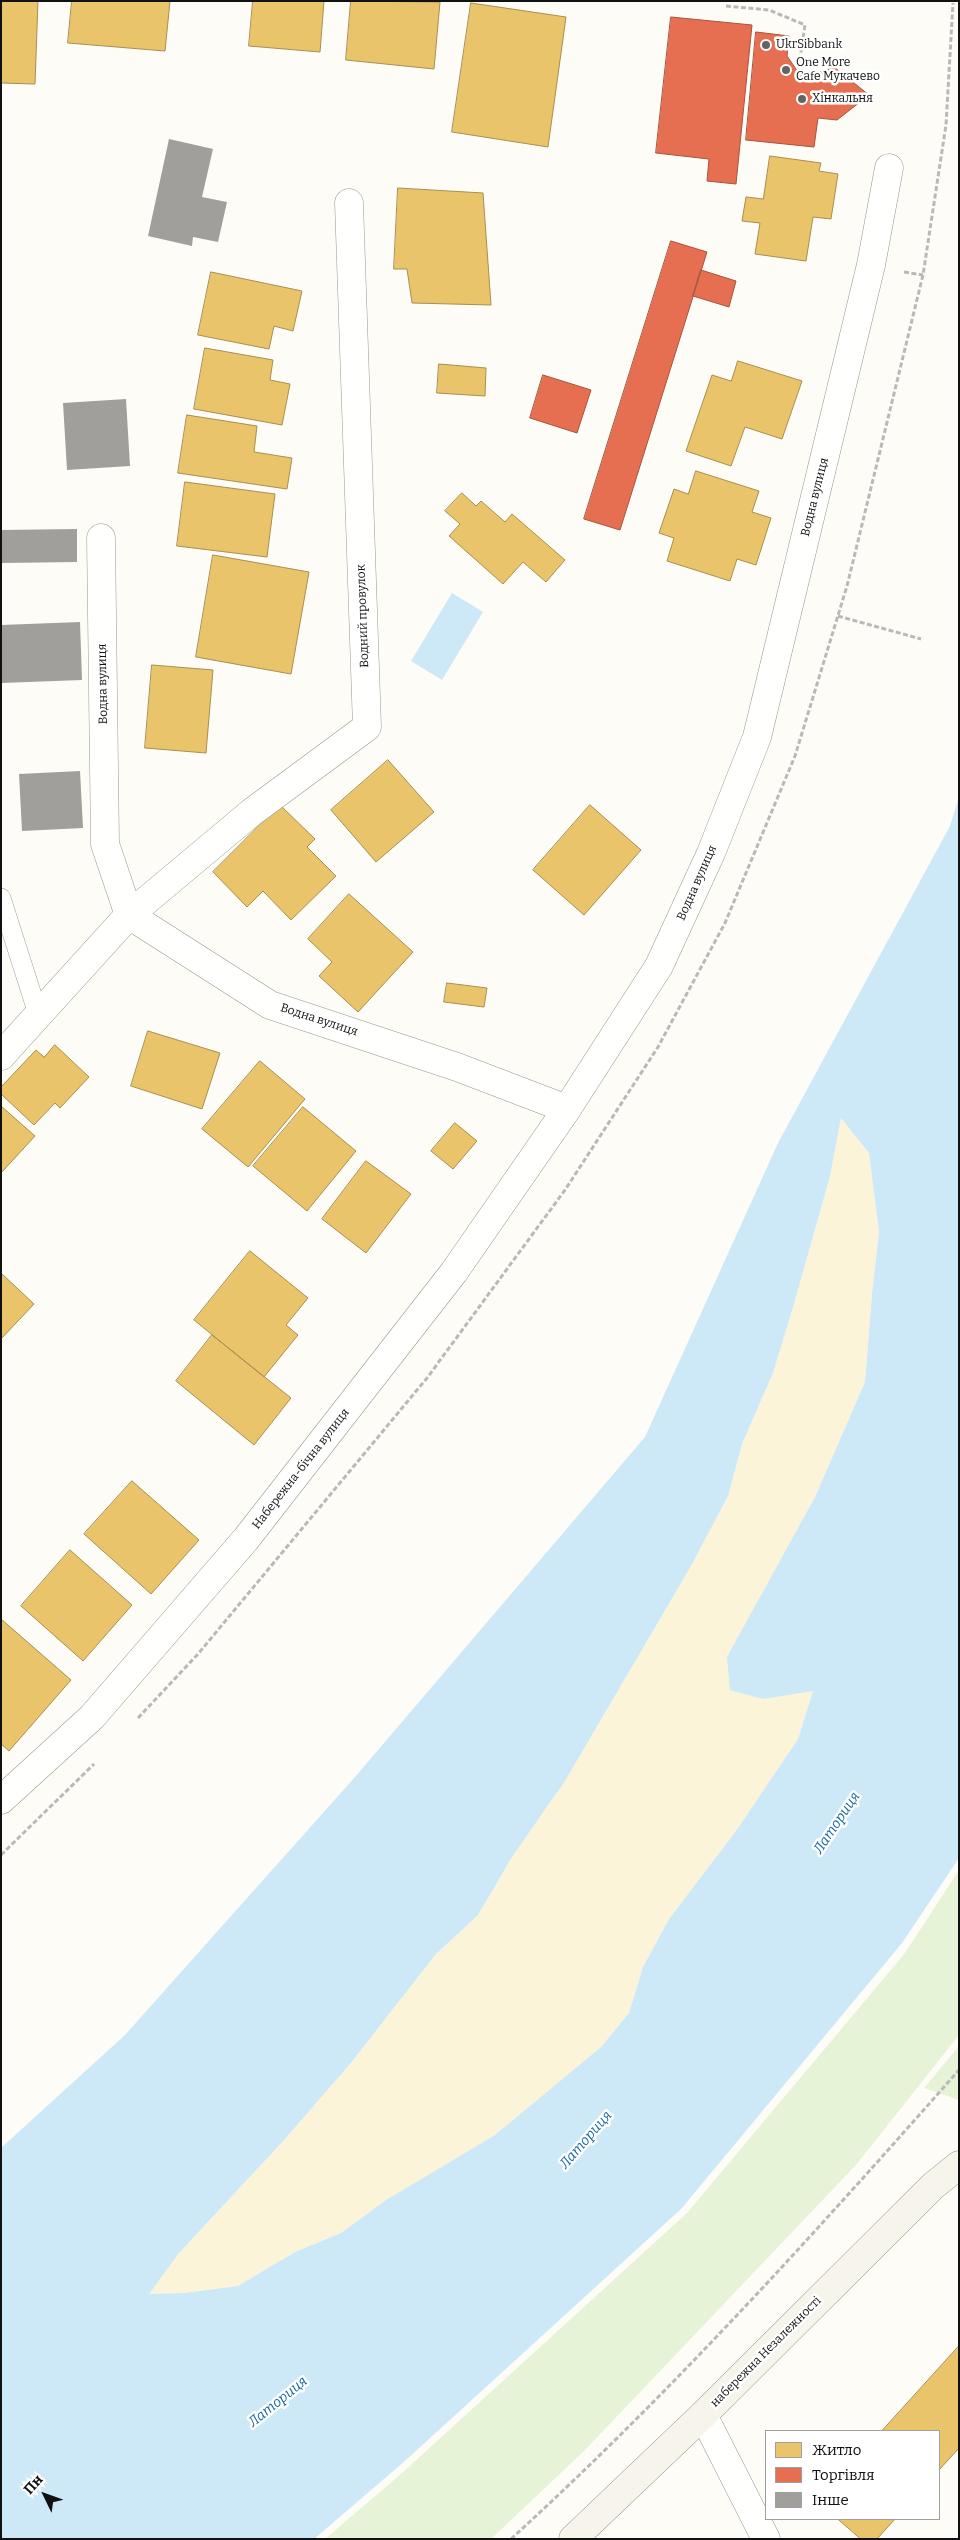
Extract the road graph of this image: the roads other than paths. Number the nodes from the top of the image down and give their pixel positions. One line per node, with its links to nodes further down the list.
1 (889, 168): 8 (street, Водна вулиця)
2 (350, 203): 5 (street, Водний провулок)
3 (101, 538): 5 (street, Водна вулиця)
4 (1, 898): 6 (lane)
5 (130, 915): 6 (street); 8 (street, Водна вулиця)
6 (38, 1014): 7 (street)
7 (1, 1056)
8 (567, 1109): 9 (street, Набережна-бічна вулиця)
9 (1, 1800)
10 (959, 2166): 11 (street, набережна Незалежності)
11 (703, 2415): 12 (street, набережна Незалежності); 13 (street)
12 (574, 2539)
13 (766, 2539)

